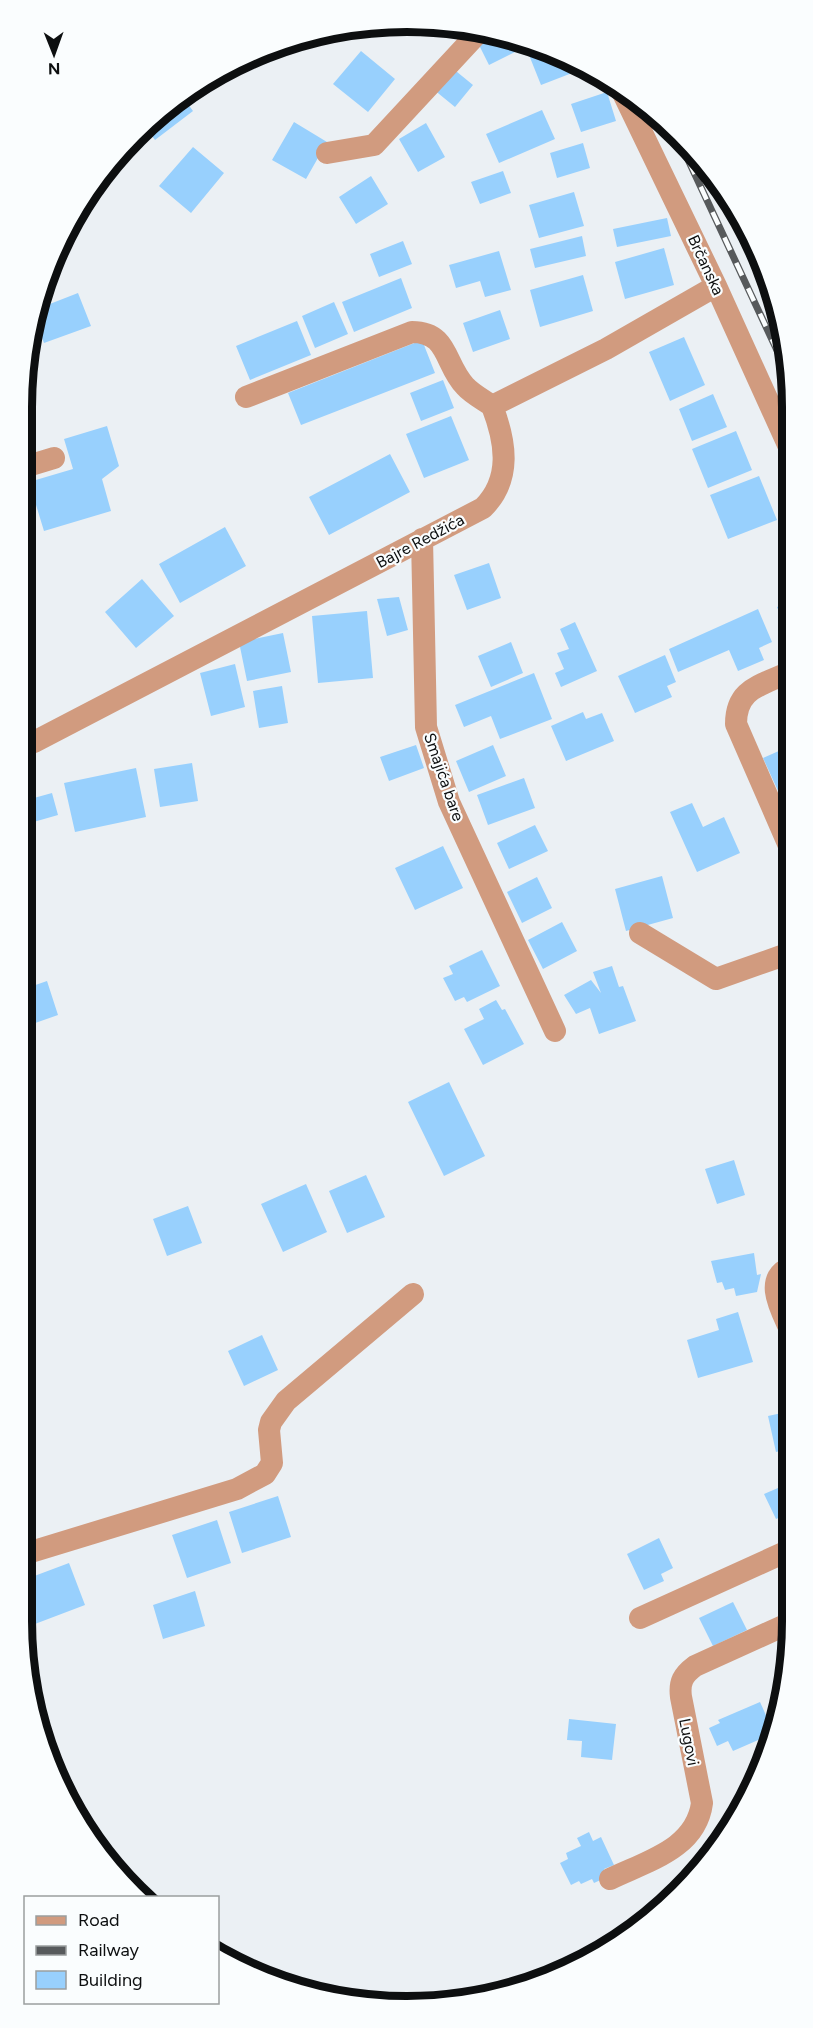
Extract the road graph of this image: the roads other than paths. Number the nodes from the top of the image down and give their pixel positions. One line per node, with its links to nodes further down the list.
1 (473, 38): 3 (street)
2 (628, 104): 4 (street, Brčanska)
3 (327, 153)
4 (716, 286): 6 (street); 7 (street, Brčanska)
5 (246, 397): 6 (street)
6 (492, 406): 10 (street, Bajre Redžića)
7 (782, 432)
8 (54, 458): 9 (street)
9 (32, 465)
10 (422, 539): 12 (street, Bajre Redžića); 16 (street, Smajića bare)
11 (782, 675): 13 (street)
12 (34, 742)
13 (782, 830)
14 (640, 933): 15 (street)
15 (782, 956)
16 (555, 1030)
17 (782, 1273): 19 (street)
18 (413, 1294): 20 (street)
19 (782, 1309)
20 (32, 1552)
21 (782, 1554): 22 (street)
22 (640, 1618)
23 (782, 1627): 24 (street, Lugovi)
24 (610, 1880)

